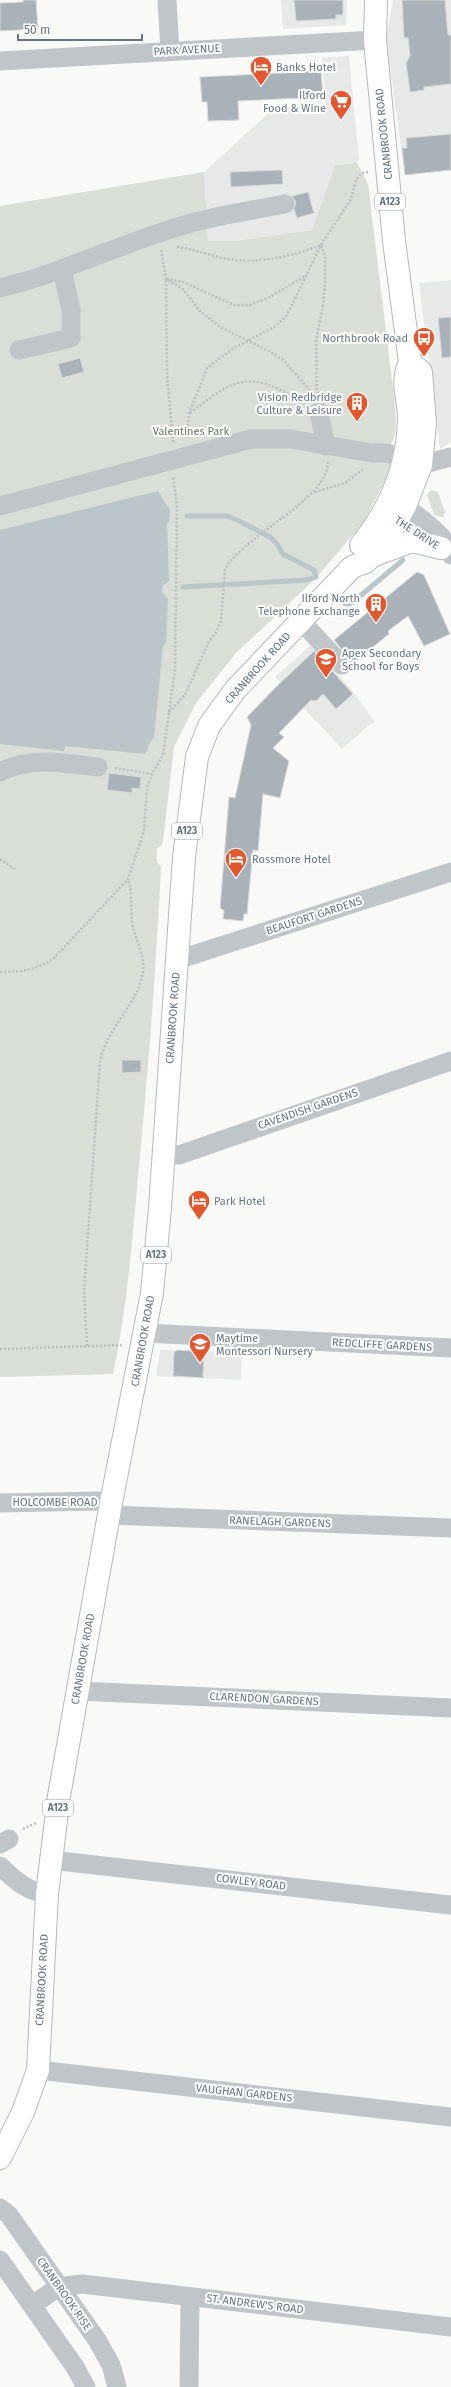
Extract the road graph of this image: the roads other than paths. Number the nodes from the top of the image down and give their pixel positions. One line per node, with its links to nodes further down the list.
1 (167, 0): 4 (street)
2 (376, 0): 3 (main road, CRANBROOK ROAD / A123)
3 (374, 40): 4 (street, PARK AVENUE); 13 (main road, CRANBROOK ROAD / A123)
4 (170, 51): 5 (street, PARK AVENUE)
5 (0, 61)
6 (285, 204): 7 (street)
7 (62, 269): 8 (street); 9 (street)
8 (0, 288)
9 (19, 350)
10 (319, 412): 11 (street)
11 (326, 446): 13 (street); 14 (street)
12 (451, 457): 13 (street)
13 (413, 463): 15 (main road, CRANBROOK ROAD / A123)
14 (0, 506)
15 (395, 509): 16 (street, THE DRIVE); 17 (main road, CRANBROOK ROAD / A123); 18 (main road, CRANBROOK ROAD / A123)
16 (447, 552): 17 (main road)
17 (372, 556): 18 (main road, CRANBROOK ROAD / A123)
18 (352, 568): 19 (main road, CRANBROOK ROAD / A123)
19 (301, 621): 20 (street); 24 (main road, CRANBROOK ROAD / A123)
20 (342, 665)
21 (98, 766): 22 (street)
22 (0, 772)
23 (451, 872): 24 (street, BEAUFORT GARDENS)
24 (177, 960): 26 (main road, CRANBROOK ROAD / A123)
25 (451, 1061): 26 (street, CAVENDISH GARDENS)
26 (164, 1153): 27 (main road, CRANBROOK ROAD / A123)
27 (145, 1333): 28 (street, REDCLIFFE GARDENS); 30 (main road, CRANBROOK ROAD / A123)
28 (451, 1348)
29 (0, 1503): 30 (street, HOLCOMBE ROAD)
30 (110, 1509): 31 (street, RANELAGH GARDENS); 32 (main road, CRANBROOK ROAD / A123)
31 (451, 1528)
32 (78, 1691): 33 (street, CLARENDON GARDENS); 34 (main road, CRANBROOK ROAD / A123)
33 (451, 1708)
34 (50, 1860): 36 (main road, CRANBROOK ROAD / A123); 37 (street, COWLEY ROAD)
35 (0, 1866): 36 (street)
36 (47, 1894): 38 (main road, CRANBROOK ROAD / A123)
37 (451, 1905)
38 (38, 2070): 39 (street, VAUGHAN GARDENS); 40 (main road, CRANBROOK ROAD / A123)
39 (451, 2116)
40 (0, 2158)
41 (0, 2208): 43 (street, CRANBROOK RISE)
42 (0, 2260): 45 (street)
43 (59, 2288): 44 (street, ST. ANDREW'S ROAD); 45 (street); 49 (street, CRANBROOK RISE)
44 (190, 2297): 46 (street, ST. ANDREW'S ROAD); 47 (street)
45 (32, 2305): 48 (street)
46 (451, 2327)
47 (189, 2386)
48 (86, 2387)
49 (117, 2387)

